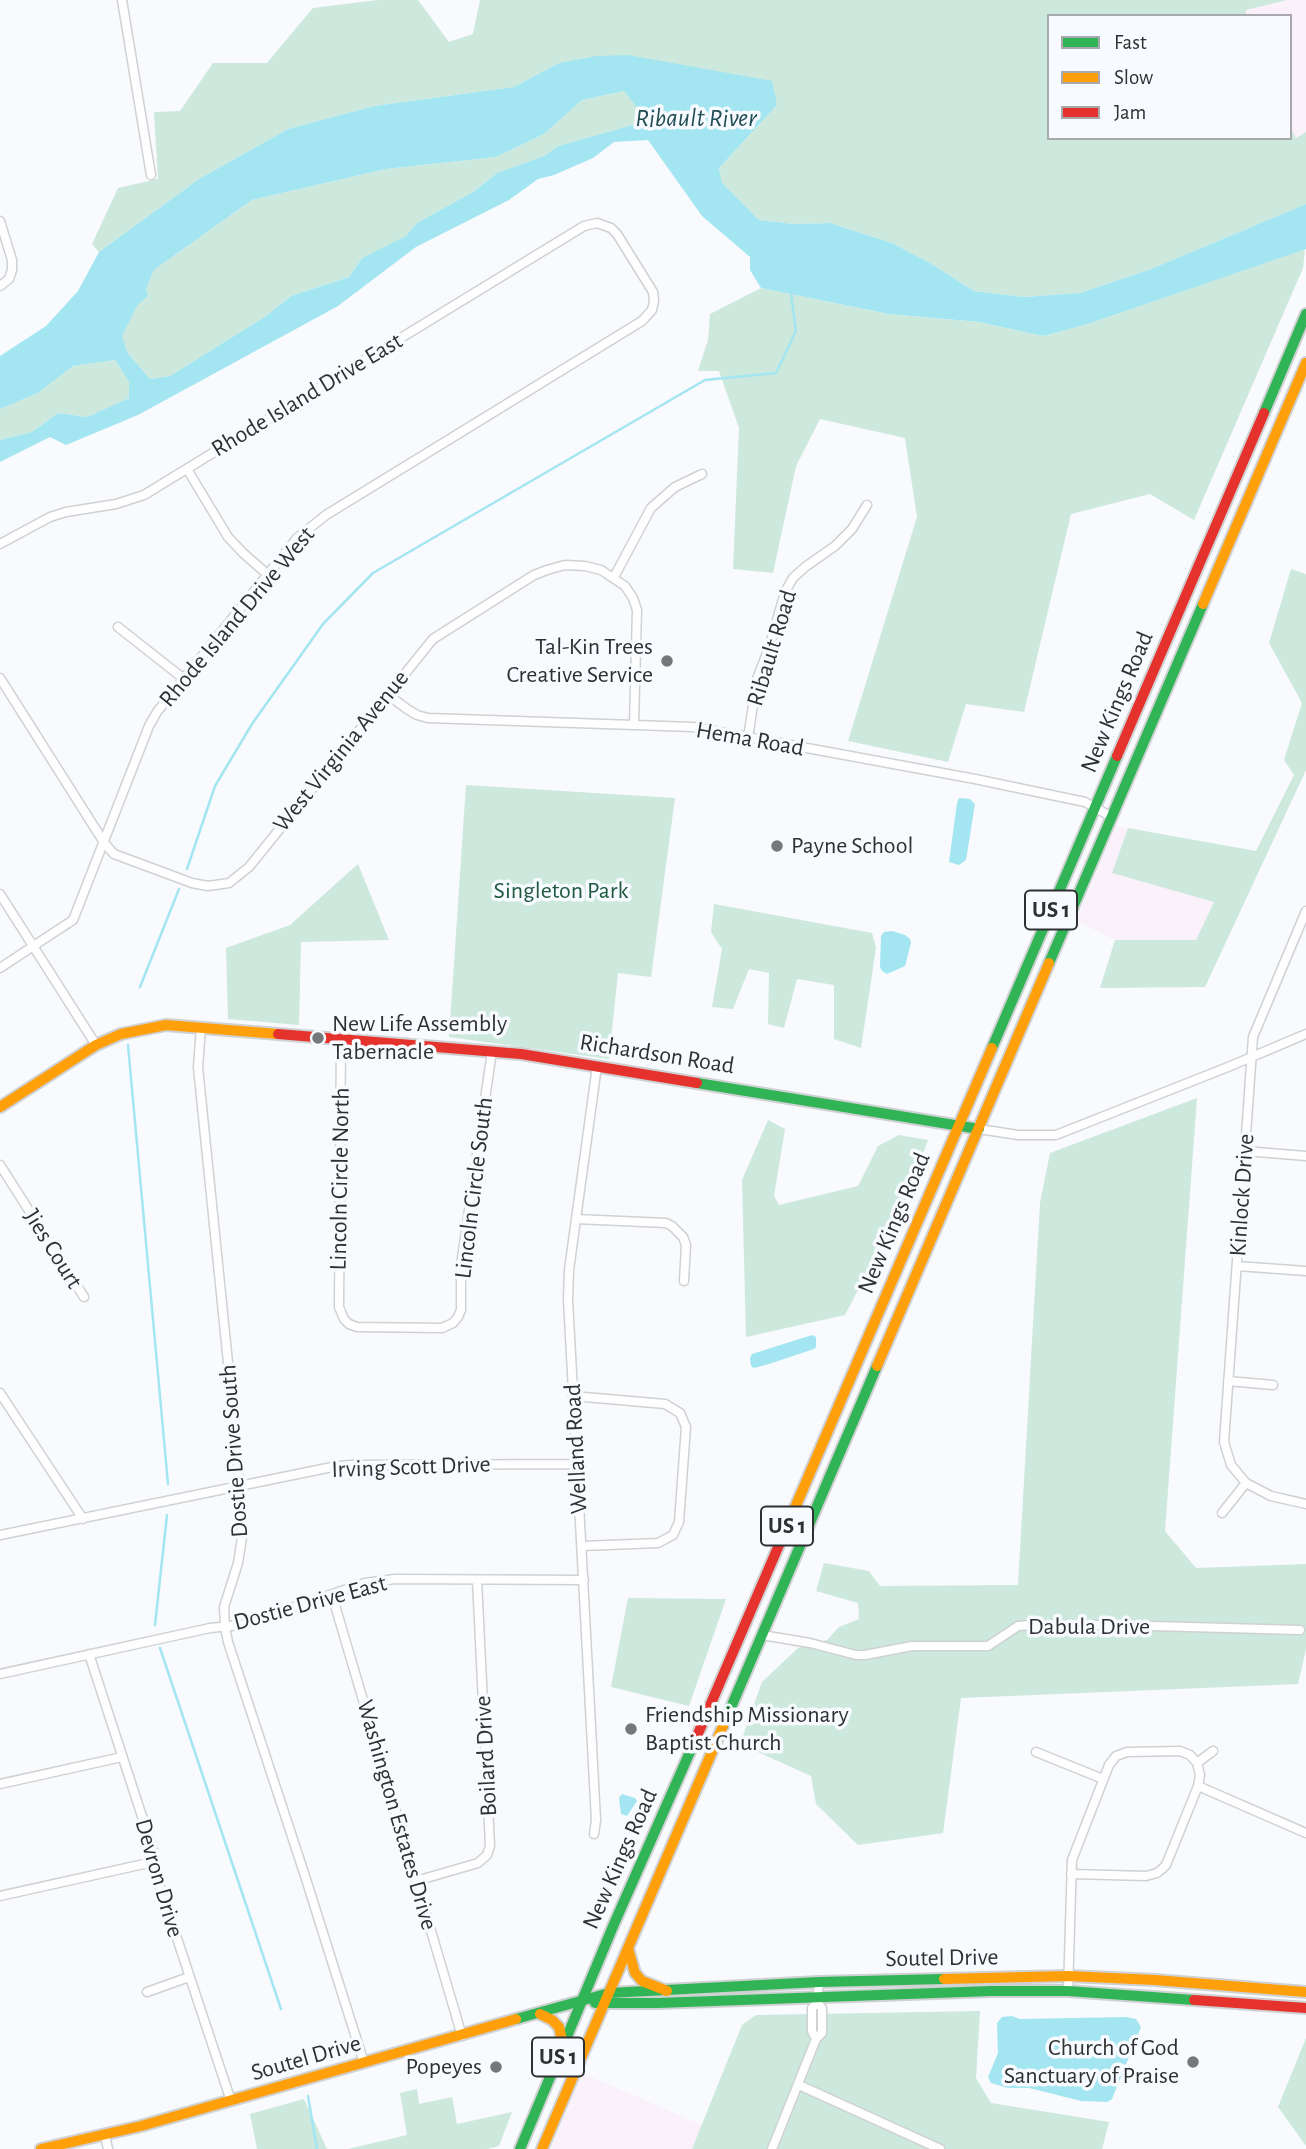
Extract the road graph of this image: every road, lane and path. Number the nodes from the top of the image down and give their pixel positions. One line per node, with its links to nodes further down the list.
1 (122, 0): 2 (street)
2 (151, 175)
3 (0, 220): 4 (street)
4 (0, 286)
5 (652, 310): 8 (street, Rhode Island Drive East); 14 (street, Rhode Island Drive West)
6 (1306, 314): 12 (main road, New Kings Road / US 1)
7 (1306, 363): 13 (main road, New Kings Road / US 1)
8 (187, 469): 11 (street, Rhode Island Drive East); 14 (street)
9 (702, 474): 15 (street)
10 (867, 505): 21 (street, Ribault Road)
11 (0, 544)
12 (1207, 547): 13 (street); 22 (main road, New Kings Road / US 1)
13 (1224, 554): 23 (main road, New Kings Road / US 1)
14 (267, 574): 18 (street, Rhode Island Drive West)
15 (614, 577): 19 (street, West Virginia Avenue); 20 (street)
16 (118, 627): 18 (street)
17 (0, 678): 24 (street, West Virginia Avenue)
18 (184, 679): 24 (street, Rhode Island Drive West)
19 (387, 694): 20 (street, Hema Road); 24 (street, West Virginia Avenue)
20 (634, 724): 21 (street, Hema Road)
21 (748, 738): 22 (street, Hema Road)
22 (1095, 808): 23 (street, Hema Road); 37 (main road, New Kings Road / US 1)
23 (1112, 817): 38 (main road, New Kings Road / US 1)
24 (105, 844): 27 (street, Rhode Island Drive West)
25 (0, 894): 27 (street)
26 (1306, 911): 34 (street, Kinlock Drive)
27 (33, 947): 28 (street, Rhode Island Drive West); 32 (street)
28 (0, 968)
29 (201, 1027): 31 (main road, Richardson Road); 32 (main road, Richardson Road); 56 (street, Dostie Drive South)
30 (1306, 1034): 34 (street, Richardson Road)
31 (341, 1039): 33 (main road, Richardson Road); 47 (street, Lincoln Circle North)
32 (96, 1045): 36 (main road, Richardson Road)
33 (492, 1051): 35 (main road, Richardson Road); 47 (street, Lincoln Circle South)
34 (1251, 1058): 38 (street, Richardson Road); 39 (street, Kinlock Drive)
35 (597, 1066): 37 (main road, Richardson Road); 42 (street, Welland Road)
36 (0, 1107)
37 (959, 1125): 38 (main road, Richardson Road); 52 (main road, New Kings Road / US 1)
38 (979, 1129): 53 (main road, New Kings Road / US 1)
39 (1245, 1151): 40 (street); 43 (street, Kinlock Drive)
40 (1306, 1156)
41 (0, 1165): 46 (street, Jies Court)
42 (576, 1219): 45 (street); 51 (street, Welland Road)
43 (1237, 1266): 44 (street); 48 (street, Kinlock Drive)
44 (1306, 1271)
45 (684, 1281)
46 (84, 1297)
47 (453, 1323)
48 (1228, 1381): 49 (street); 55 (street, Kinlock Drive)
49 (1273, 1385)
50 (0, 1392): 59 (street)
51 (573, 1396): 54 (street, Welland Road); 61 (street)
52 (835, 1414): 53 (street); 70 (main road, New Kings Road / US 1)
53 (853, 1421): 67 (main road, New Kings Road / US 1)
54 (577, 1464): 56 (street, Irving Scott Drive); 61 (street, Welland Road)
55 (1246, 1483): 57 (street); 58 (street)
56 (240, 1486): 59 (street, Irving Scott Drive); 65 (street, Dostie Drive South)
57 (1306, 1504)
58 (1222, 1513)
59 (83, 1519): 60 (street, Irving Scott Drive)
60 (0, 1535)
61 (582, 1546): 63 (street, Welland Road)
62 (477, 1580): 63 (street, Dostie Drive East); 64 (street, Dostie Drive East); 83 (street, Boilard Drive)
63 (584, 1580): 79 (street, Welland Road)
64 (332, 1595): 65 (street, Dostie Drive East); 83 (street, Washington Estates Drive)
65 (225, 1627): 68 (street, Dostie Drive East); 100 (street, Dostie Drive South)
66 (1300, 1630): 67 (street, Dabula Drive)
67 (762, 1635): 71 (main road, New Kings Road / US 1)
68 (89, 1654): 69 (street, Dostie Drive East); 74 (street, Devron Drive)
69 (0, 1674)
70 (697, 1736): 71 (street); 95 (main road, New Kings Road / US 1)
71 (716, 1742): 85 (main road, New Kings Road / US 1)
72 (1213, 1751): 75 (street)
73 (1036, 1752): 76 (street)
74 (122, 1756): 77 (street); 81 (street, Devron Drive)
75 (1197, 1763): 76 (street); 78 (street)
76 (1103, 1779): 82 (street)
77 (0, 1784)
78 (1198, 1786): 80 (street); 82 (street)
79 (594, 1833)
80 (1306, 1833)
81 (153, 1862): 84 (street); 87 (street, Devron Drive)
82 (1071, 1874): 86 (street)
83 (416, 1881): 98 (street, Washington Estates Drive)
84 (0, 1896)
85 (628, 1948): 89 (main road); 93 (main road, New Kings Road / US 1)
86 (1068, 1976): 88 (main road, Soutel Drive); 90 (street); 92 (main road, Soutel Drive)
87 (189, 1977): 91 (street); 102 (street, Devron Drive)
88 (819, 1982): 89 (main road, Soutel Drive); 94 (street)
89 (667, 1991): 93 (main road, Soutel Drive)
90 (1068, 1991): 94 (main road, Soutel Drive); 96 (main road, Soutel Drive)
91 (148, 1992)
92 (1306, 1992)
93 (607, 1998): 94 (main road, Soutel Drive); 95 (main road, Soutel Drive); 107 (main road, New Kings Road / US 1)
94 (817, 2000): 101 (street)
95 (581, 2002): 97 (main road, Soutel Drive); 99 (main road, New Kings Road / US 1)
96 (1306, 2008)
97 (540, 2014): 98 (main road, Soutel Drive); 99 (main road)
98 (462, 2036): 100 (main road, Soutel Drive)
99 (563, 2045): 106 (main road, New Kings Road / US 1)
100 (364, 2063): 102 (main road, Soutel Drive)
101 (799, 2085): 108 (street); 109 (street)
102 (231, 2101): 103 (main road, Soutel Drive)
103 (105, 2135): 104 (main road, Soutel Drive); 105 (street)
104 (41, 2149)
105 (108, 2149)
106 (520, 2149)
107 (542, 2149)
108 (772, 2149)
109 (940, 2149)

